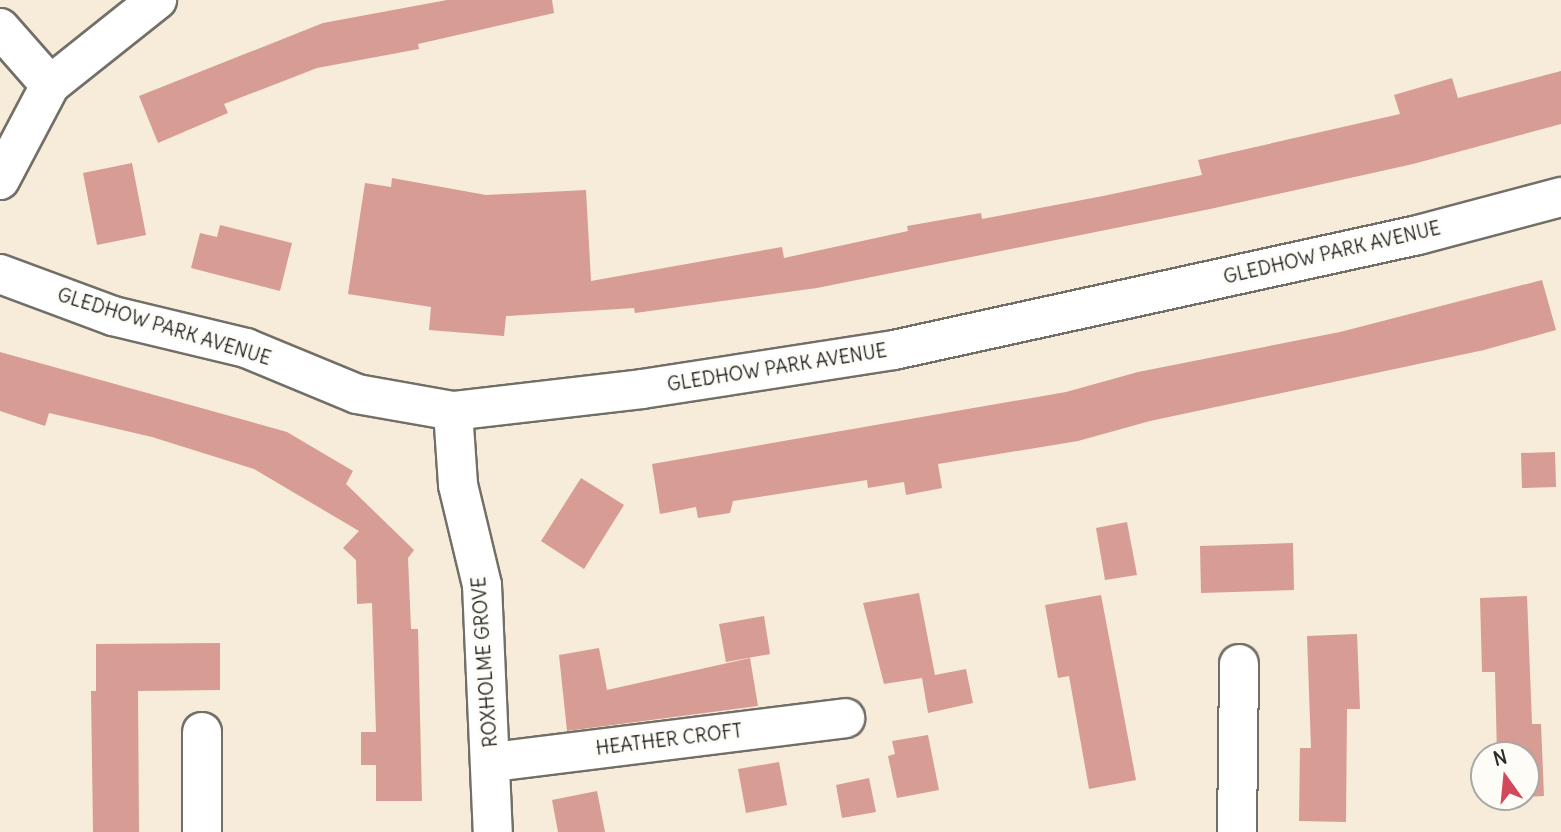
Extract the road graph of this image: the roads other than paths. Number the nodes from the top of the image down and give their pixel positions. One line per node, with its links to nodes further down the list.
1 (157, 0): 3 (street)
2 (0, 29): 3 (street)
3 (50, 85): 4 (street)
4 (0, 180)
5 (1561, 197): 7 (street, GLEDHOW PARK AVENUE)
6 (0, 274): 7 (street, GLEDHOW PARK AVENUE)
7 (453, 411): 11 (street, ROXHOLME GROVE)
8 (1239, 664): 14 (street)
9 (845, 718): 11 (street, HEATHER CROFT)
10 (202, 732): 12 (street)
11 (493, 762): 13 (street, ROXHOLME GROVE)
12 (202, 832)
13 (493, 832)
14 (1237, 832)

